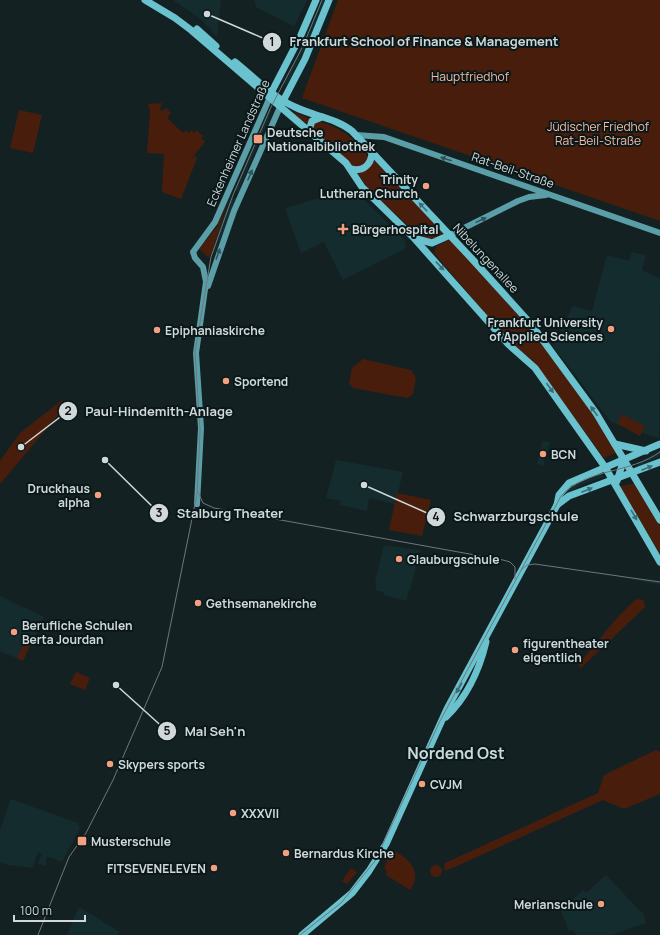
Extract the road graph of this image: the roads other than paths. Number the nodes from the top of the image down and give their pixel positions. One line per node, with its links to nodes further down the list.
1 (145, 0): 5 (main road)
2 (154, 0): 5 (main road)
3 (316, 0): 5 (main road, Eckenheimer Landstraße)
4 (329, 0): 6 (main road, Eckenheimer Landstraße)
5 (271, 95): 6 (main road); 16 (main road, Eckenheimer Landstraße)
6 (282, 104): 7 (main road, Nibelungenallee); 8 (main road); 16 (main road, Eckenheimer Landstraße, one-way to 6)
7 (322, 117): 8 (main road); 9 (main road, Nibelungenallee)
8 (309, 130): 11 (main road)
9 (356, 135): 10 (main road, Nibelungenallee); 12 (main road, Rat-Beil-Straße, one-way to 9)
10 (372, 153): 11 (main road); 14 (main road, Nibelungenallee, one-way to 10)
11 (351, 170): 15 (main road)
12 (552, 195): 13 (main road, Rat-Beil-Straße); 14 (main road, one-way to 12)
13 (660, 233)
14 (450, 235): 15 (main road); 17 (main road, Nibelungenallee, one-way to 14)
15 (413, 237): 22 (main road, one-way to 22)
16 (206, 291): 25 (main road, Eckenheimer Landstraße)
17 (615, 444): 19 (main road); 20 (main road, Nibelungenallee)
18 (660, 444): 19 (main road)
19 (646, 451): 20 (main road)
20 (621, 458): 22 (main road); 23 (main road, Nibelungenallee); 24 (main road)
21 (660, 462): 23 (main road, one-way to 21)
22 (605, 467): 24 (main road); 26 (main road)
23 (633, 474): 24 (main road); 27 (main road, Nibelungenallee)
24 (614, 480): 26 (main road, one-way to 24); 28 (main road, one-way to 28)
25 (197, 504)
26 (557, 505): 30 (main road)
27 (660, 520)
28 (658, 556): 29 (main road)
29 (660, 562)
30 (316, 923): 31 (main road); 32 (main road)
31 (296, 935)
32 (302, 935)

